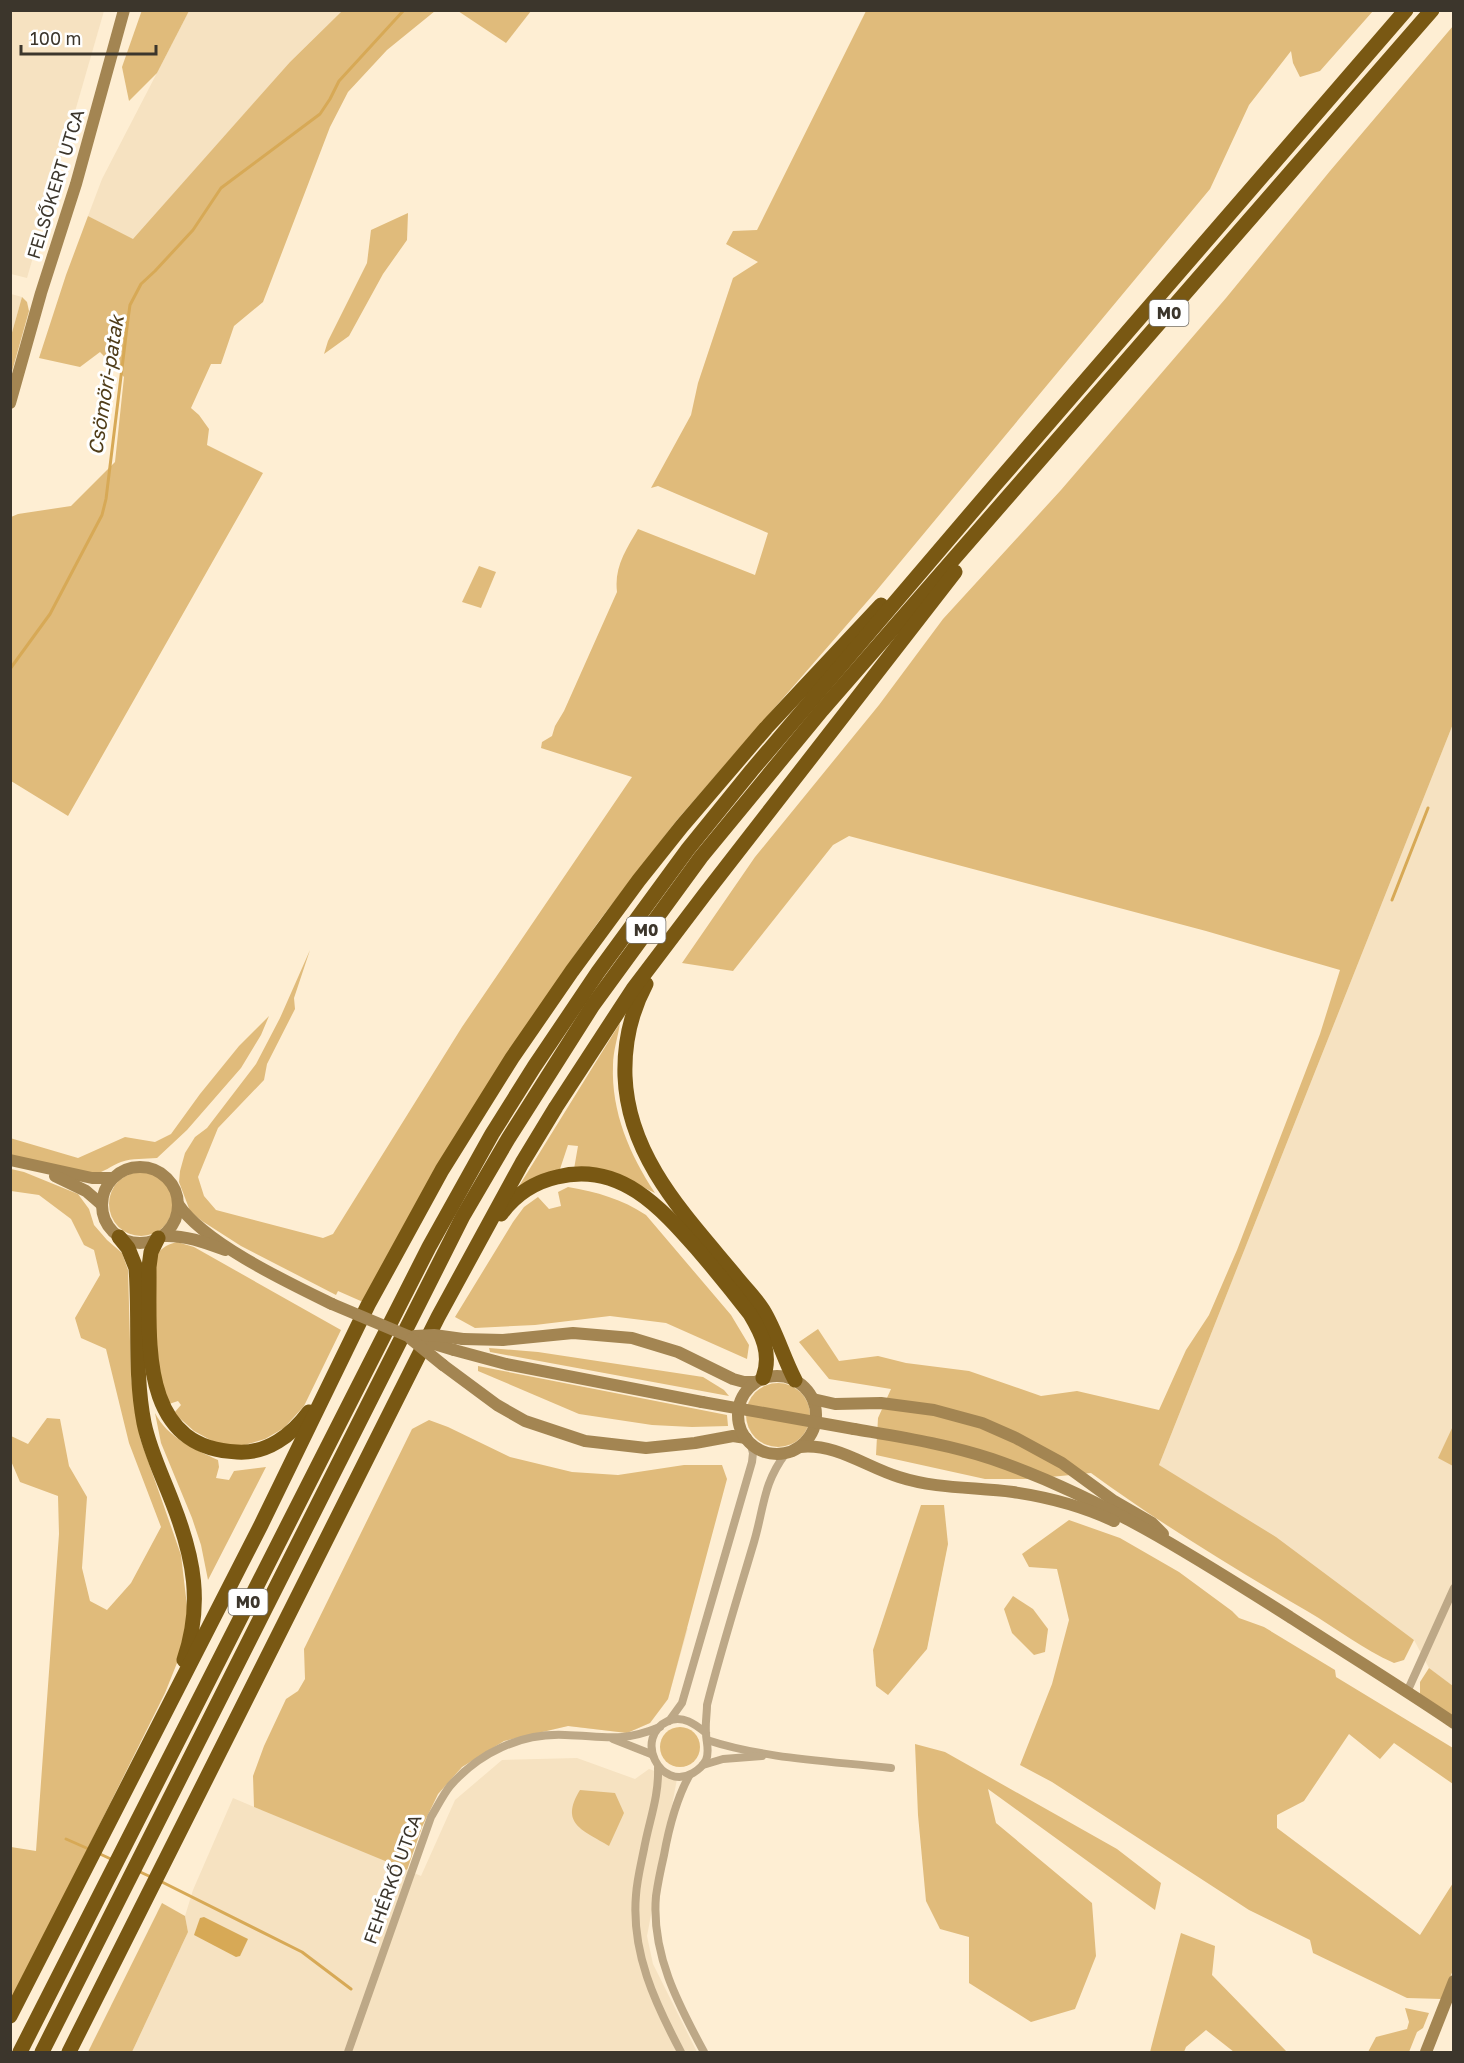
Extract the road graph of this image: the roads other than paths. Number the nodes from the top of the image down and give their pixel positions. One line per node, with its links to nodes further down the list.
1 (124, 10): 4 (main road, FELSŐKERT UTCA)
2 (1406, 10): 6 (highway, M0)
3 (1432, 10): 5 (highway, M0)
4 (10, 403)
5 (982, 525): 7 (highway); 44 (highway, M0)
6 (933, 560): 17 (highway, M0); 21 (highway)
7 (662, 951): 13 (highway); 20 (highway)
8 (10, 1160): 9 (main road)
9 (32, 1166): 10 (main road); 11 (main road)
10 (112, 1178): 11 (main road); 12 (main road)
11 (101, 1204): 14 (main road)
12 (178, 1204): 15 (main road); 16 (main road)
13 (483, 1234): 19 (highway); 45 (highway)
14 (119, 1237): 15 (main road); 29 (highway)
15 (160, 1237): 16 (main road); 21 (highway)
16 (238, 1254): 17 (main road, bridge)
17 (387, 1328): 18 (main road, bridge); 43 (highway, M0)
18 (408, 1336): 19 (main road, bridge); 23 (main road, bridge); 26 (main road, bridge)
19 (760, 1380): 20 (main road); 23 (main road)
20 (795, 1380): 22 (main road)
21 (329, 1385): 29 (highway)
22 (813, 1399): 24 (main road); 26 (main road)
23 (748, 1440): 25 (main road); 30 (street)
24 (800, 1447): 25 (main road); 26 (main road)
25 (786, 1453): 33 (street)
26 (1172, 1543): 28 (main road)
27 (1454, 1588): 28 (street)
28 (1407, 1692): 31 (main road)
29 (172, 1696): 42 (highway)
30 (668, 1721): 32 (street); 33 (street)
31 (1454, 1723)
32 (660, 1727): 34 (street); 35 (street)
33 (706, 1737): 36 (street); 37 (street)
34 (612, 1739): 35 (street); 46 (street, FEHÉRKŐ UTCA)
35 (651, 1754): 38 (street)
36 (774, 1755): 37 (street); 39 (street)
37 (703, 1765): 40 (street)
38 (658, 1768): 40 (street); 47 (street)
39 (891, 1768)
40 (688, 1776): 48 (street)
41 (1454, 1981): 49 (main road)
42 (10, 2016)
43 (20, 2052)
44 (42, 2052)
45 (69, 2052)
46 (348, 2052)
47 (681, 2052)
48 (704, 2052)
49 (1426, 2052)

